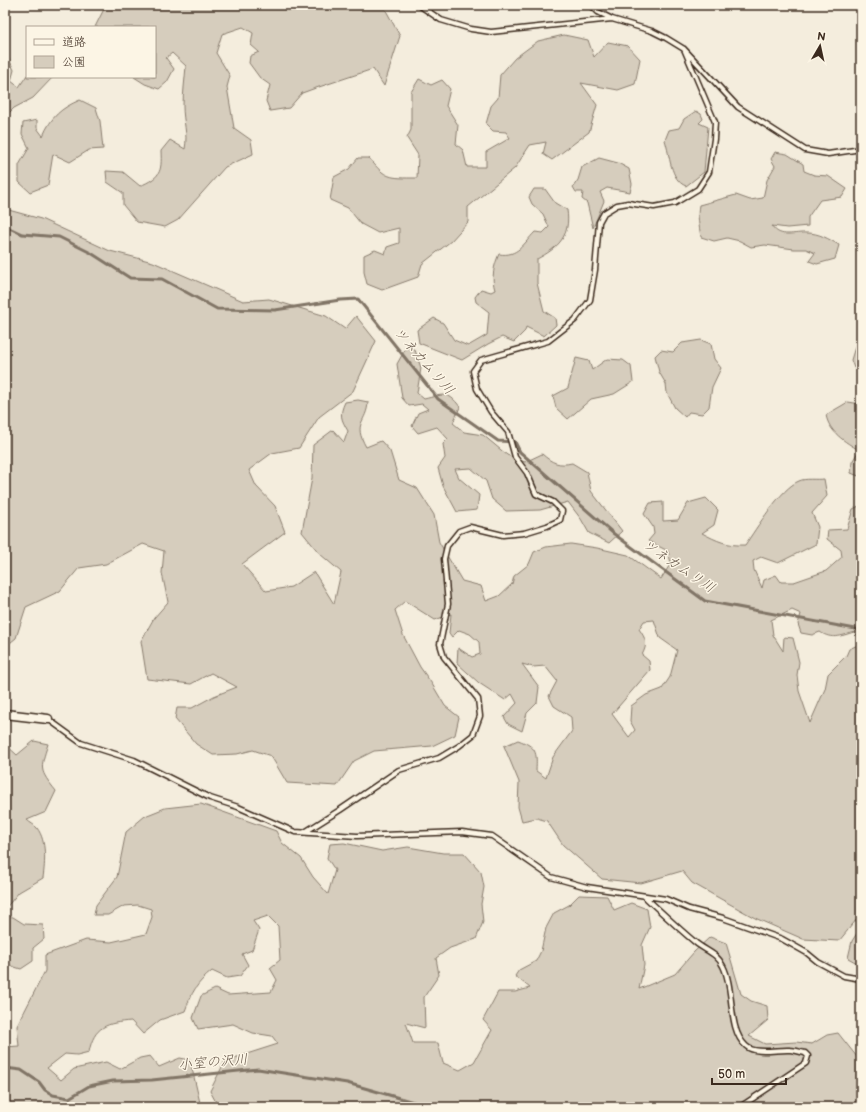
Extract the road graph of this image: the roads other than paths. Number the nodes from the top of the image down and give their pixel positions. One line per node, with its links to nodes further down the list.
1 (419, 5): 3 (lane)
2 (591, 5): 3 (lane)
3 (612, 19): 4 (lane)
4 (684, 49): 5 (lane); 8 (lane)
5 (861, 149)
6 (5, 714): 7 (street)
7 (48, 719): 8 (lane)
8 (304, 832): 9 (lane)
9 (643, 896): 10 (lane); 11 (lane)
10 (861, 979)
11 (740, 1107)

